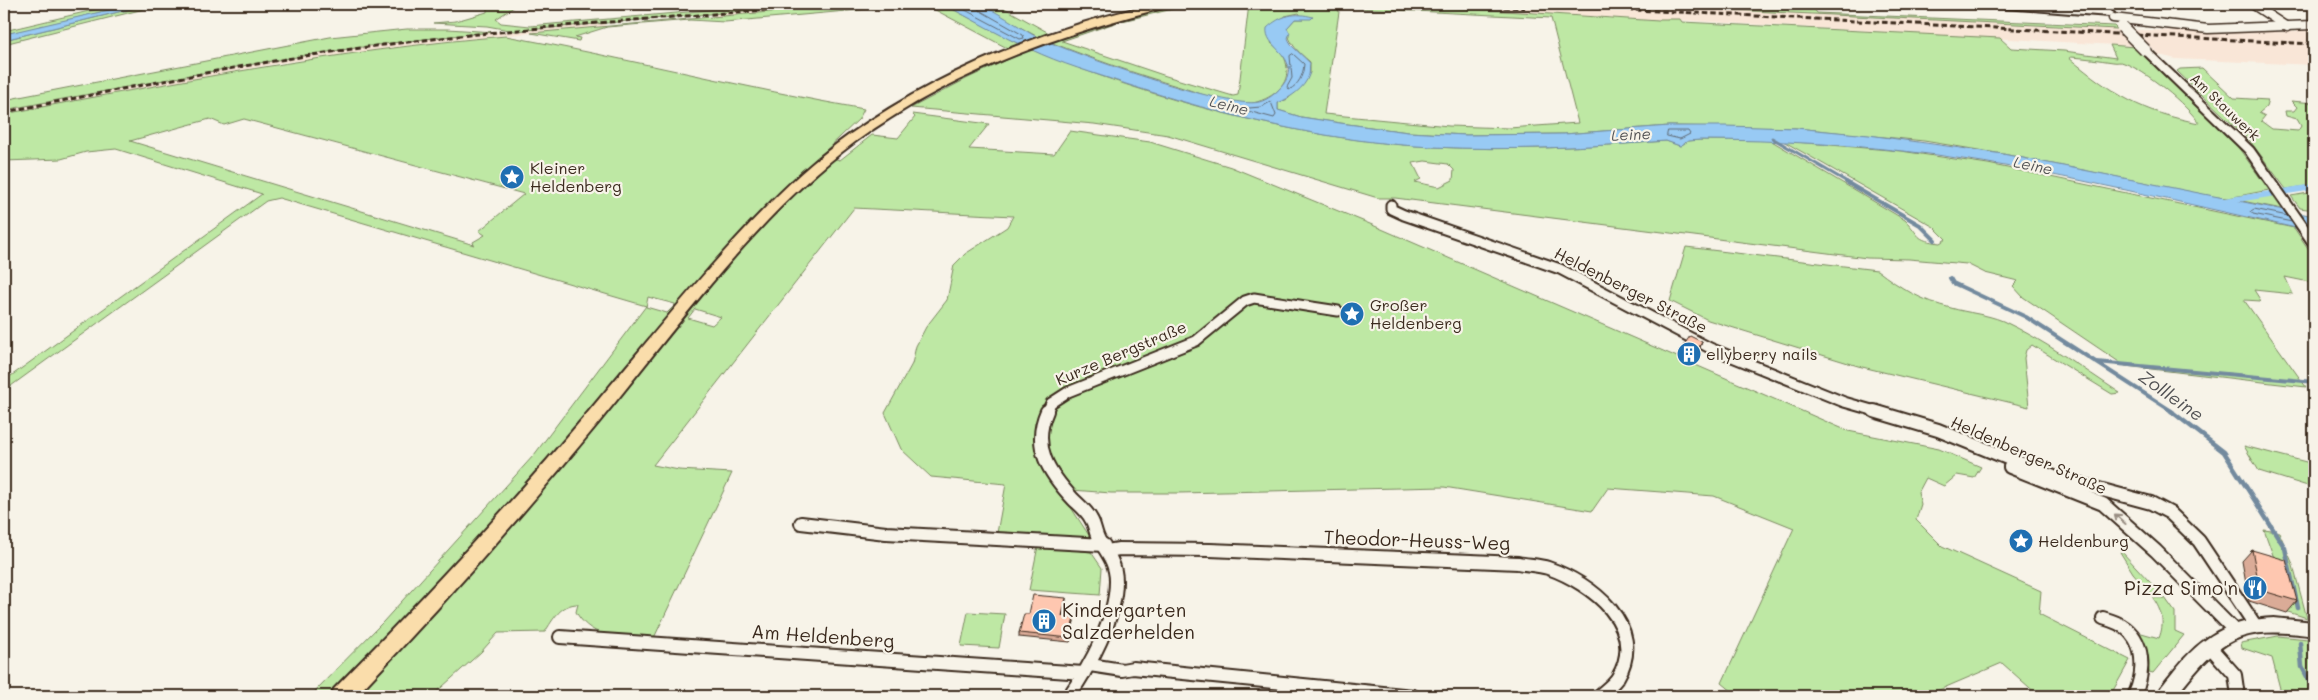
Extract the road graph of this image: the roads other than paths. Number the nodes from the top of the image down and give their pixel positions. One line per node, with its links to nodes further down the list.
1 (1167, 4): 21 (main road)
2 (1993, 4): 5 (street)
3 (2100, 4): 5 (street, Am Stauwerk)
4 (2252, 4): 7 (street)
5 (2111, 16): 7 (street); 9 (street, Am Stauwerk, bridge)
6 (2314, 25): 7 (street)
7 (2288, 27)
8 (1391, 205): 11 (street, Heldenberger Straße)
9 (2314, 242)
10 (1338, 312): 13 (street, Kurze Bergstraße)
11 (1938, 430): 15 (street); 17 (street, Heldenberger Straße, one-way to 11)
12 (801, 523): 13 (street)
13 (1106, 548): 20 (street, Kurze Bergstraße); 24 (street, Theodor-Heuss-Weg)
14 (2104, 618): 25 (street)
15 (2256, 625): 16 (street); 17 (street)
16 (2314, 629)
17 (2235, 632): 19 (street)
18 (560, 638): 20 (street, Am Heldenberg)
19 (2209, 646): 26 (street); 27 (street)
20 (1087, 669): 22 (street, Kurze Bergstraße); 23 (street)
21 (342, 696)
22 (1069, 696)
23 (1412, 696)
24 (1599, 696)
25 (2134, 696)
26 (2164, 696)
27 (2238, 696)

